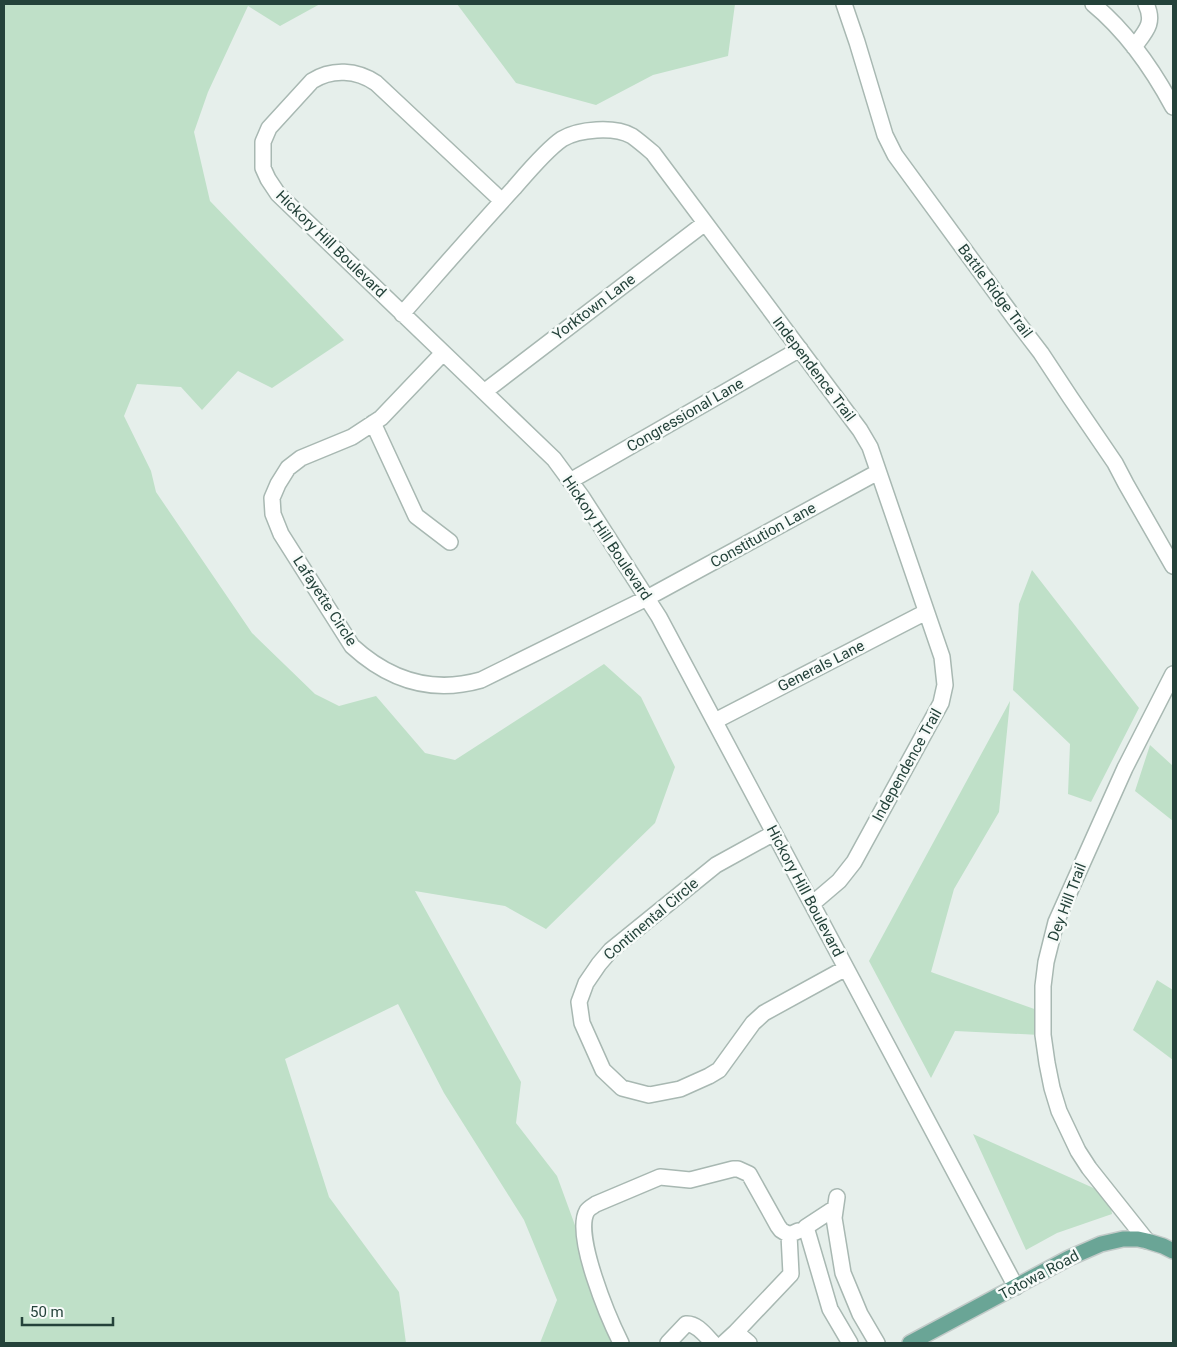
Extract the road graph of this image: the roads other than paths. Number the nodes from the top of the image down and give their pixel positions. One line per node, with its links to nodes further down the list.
1 (844, 4): 16 (street, Battle Ridge Trail)
2 (1093, 4): 4 (street)
3 (1146, 4): 4 (street)
4 (1134, 47): 5 (street)
5 (1173, 107)
6 (502, 201): 7 (street, Independence Trail); 8 (street, Independence Trail); 8 (street, Hickory Hill Boulevard)
7 (705, 223): 9 (street, Independence Trail); 11 (street, Yorktown Lane)
8 (402, 314): 10 (street, Hickory Hill Boulevard)
9 (800, 349): 13 (street, Independence Trail); 14 (street, Congressional Lane)
10 (443, 353): 11 (street, Hickory Hill Boulevard); 12 (street, Lafayette Circle)
11 (484, 392): 14 (street, Hickory Hill Boulevard)
12 (374, 423): 15 (street); 17 (street, Lafayette Circle)
13 (878, 472): 17 (street, Constitution Lane); 18 (street, Independence Trail)
14 (570, 481): 17 (street, Hickory Hill Boulevard)
15 (450, 542)
16 (1171, 558)
17 (647, 598): 20 (street, Hickory Hill Boulevard)
18 (926, 612): 20 (street, Generals Lane); 22 (street, Independence Trail)
19 (1173, 674): 26 (street, Dey Hill Trail)
20 (715, 721): 21 (street, Hickory Hill Boulevard)
21 (774, 833): 22 (street, Hickory Hill Boulevard); 23 (street, Continental Circle)
22 (812, 904): 23 (street, Hickory Hill Boulevard)
23 (846, 968): 28 (street, Hickory Hill Boulevard)
24 (806, 1227): 25 (street); 35 (street); 36 (street)
25 (789, 1235): 29 (street); 30 (street)
26 (1147, 1240): 27 (main road, Totowa Road); 28 (main road, Totowa Road)
27 (1173, 1252)
28 (1016, 1287): 37 (main road, Totowa Road)
29 (736, 1332): 33 (street); 34 (street)
30 (622, 1343)
31 (668, 1343): 32 (street)
32 (713, 1343)
33 (724, 1343)
34 (749, 1343)
35 (850, 1343)
36 (877, 1343)
37 (910, 1343)

